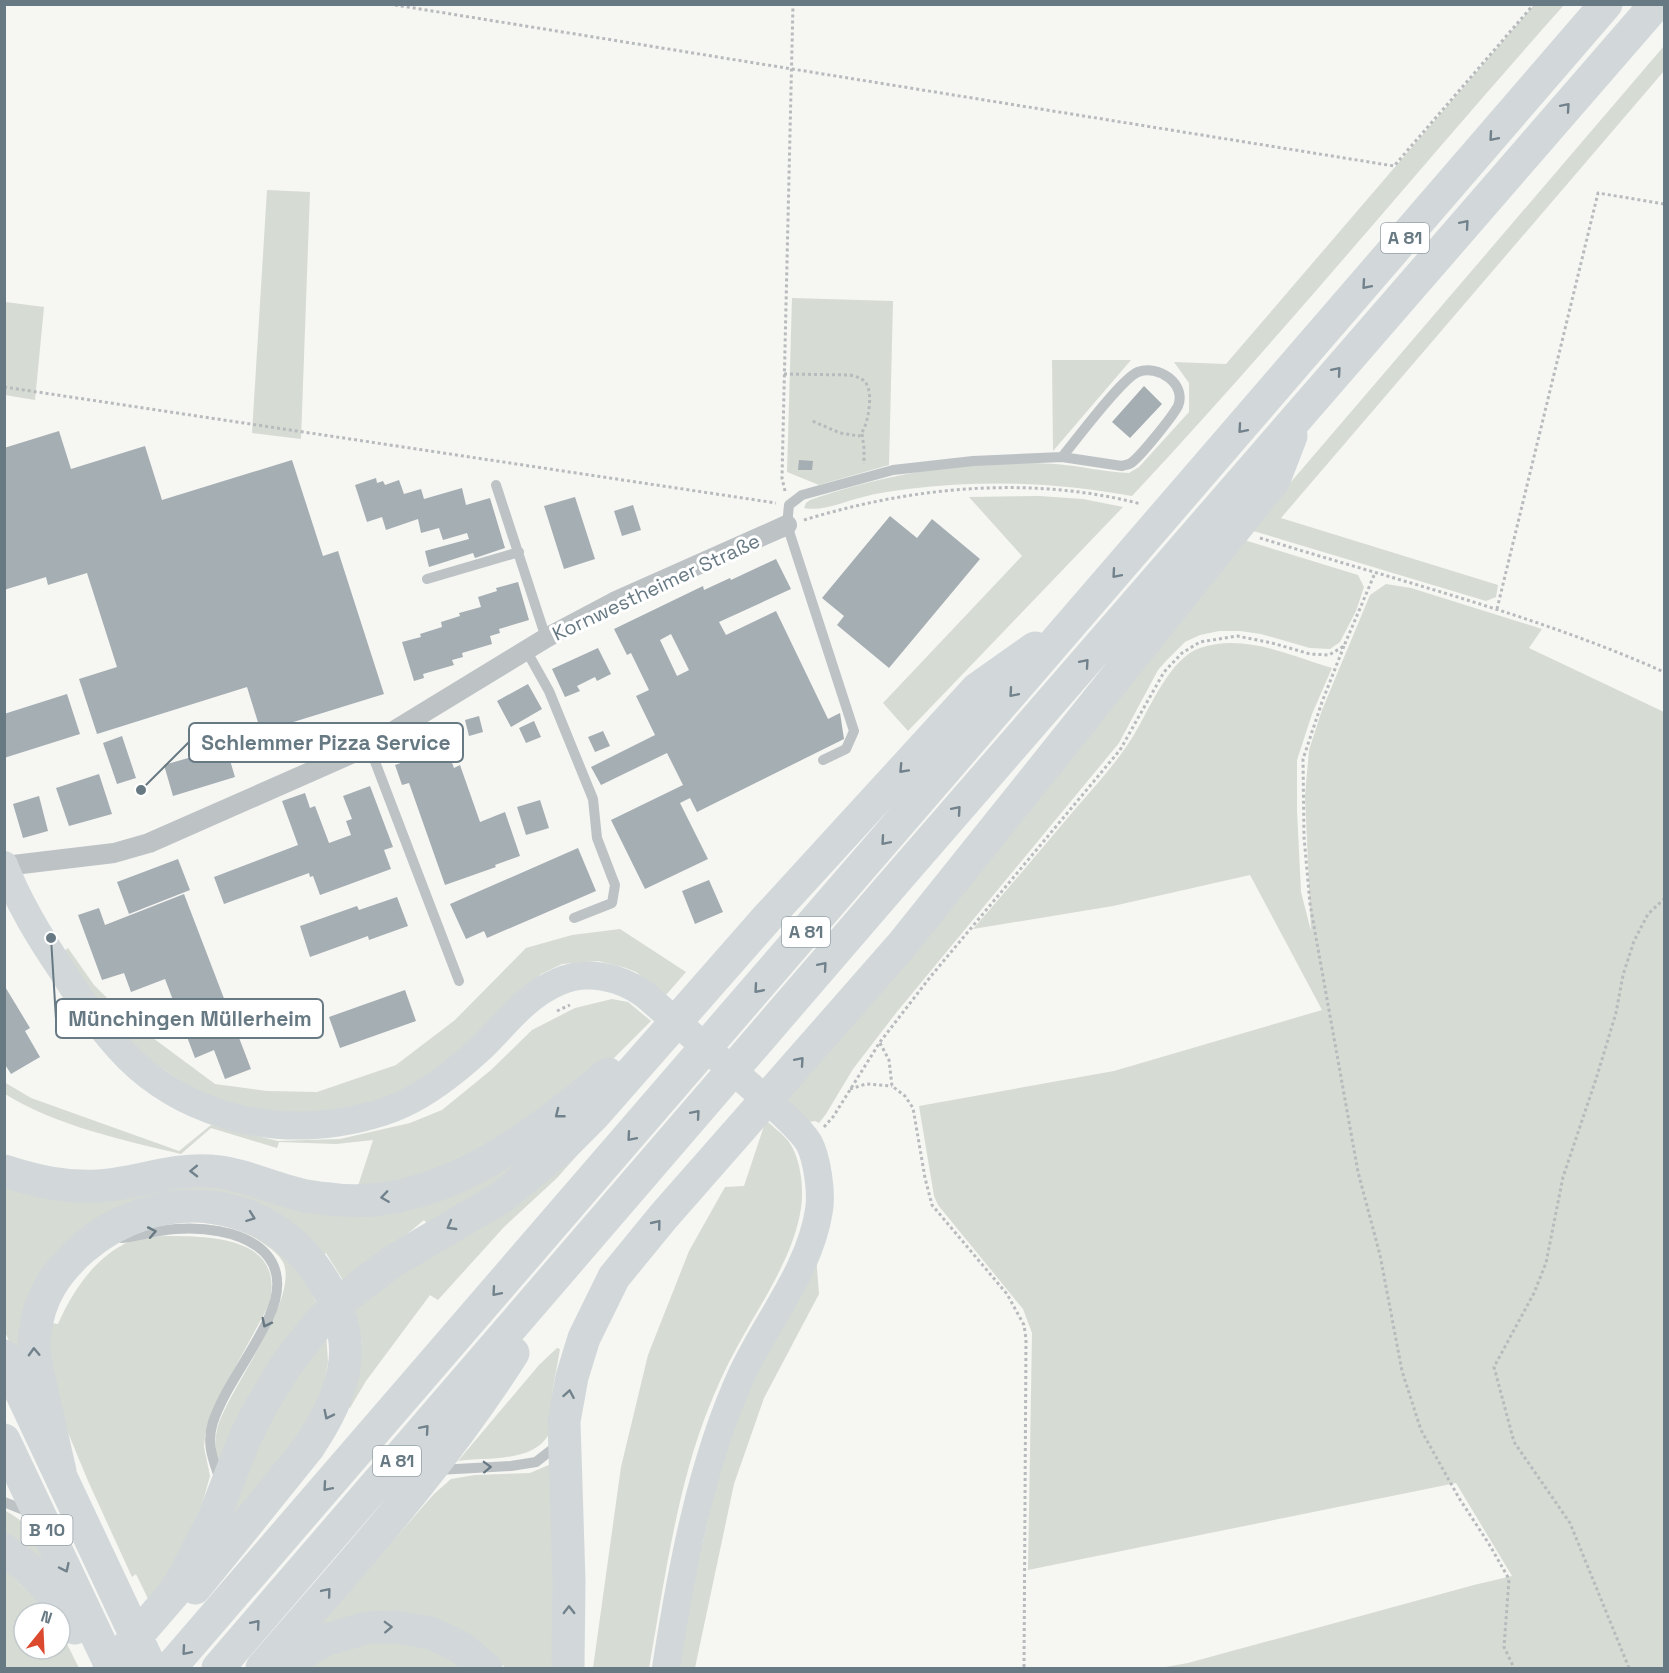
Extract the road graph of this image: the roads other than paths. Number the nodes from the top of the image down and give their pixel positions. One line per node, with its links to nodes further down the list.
1 (1606, 4): 9 (highway, A 81, one-way to 9)
2 (1656, 4): 6 (highway, A 81, one-way to 2)
3 (1062, 457): 3 (lane); 5 (lane)
4 (496, 485): 7 (lane)
5 (787, 525): 10 (street, Kornwestheimer Straße); 13 (lane)
6 (1204, 545): 20 (highway, A 81, one-way to 6); 22 (highway, one-way to 6)
7 (519, 552): 8 (lane); 10 (lane)
8 (427, 579)
9 (1078, 618): 17 (highway, one-way to 17); 35 (highway, A 81, one-way to 35)
10 (546, 638): 11 (street, Kornwestheimer Straße)
11 (526, 650): 12 (street, Kornwestheimer Straße); 15 (lane)
12 (369, 746): 14 (street, Kornwestheimer Straße); 16 (lane)
13 (823, 760)
14 (5, 866): 40 (street)
15 (574, 918)
16 (459, 981)
17 (669, 1031): 18 (highway, one-way to 18); 26 (highway, one-way to 26)
18 (4, 1171)
19 (94, 1238): 24 (highway, one-way to 19); 26 (lane, one-way to 26); 33 (highway, one-way to 33)
20 (576, 1254): 25 (highway); 36 (highway, A 81, one-way to 20)
21 (4, 1356): 24 (highway, B 10)
22 (565, 1438): 25 (lane, one-way to 22); 39 (highway, one-way to 22)
23 (4, 1440): 28 (highway, B 10)
24 (60, 1471): 34 (highway, B 10)
25 (428, 1471): 37 (highway, one-way to 25)
26 (223, 1496): 32 (highway)
27 (4, 1502): 28 (lane)
28 (42, 1519): 30 (highway, B 10, one-way to 30)
29 (4, 1550): 30 (highway)
30 (84, 1626): 31 (highway); 32 (highway, B 10)
31 (97, 1668)
32 (110, 1668)
33 (125, 1668)
34 (151, 1668)
35 (170, 1668)
36 (218, 1668)
37 (262, 1668): 38 (highway, one-way to 38)
38 (486, 1668)
39 (568, 1668)
40 (666, 1668)

